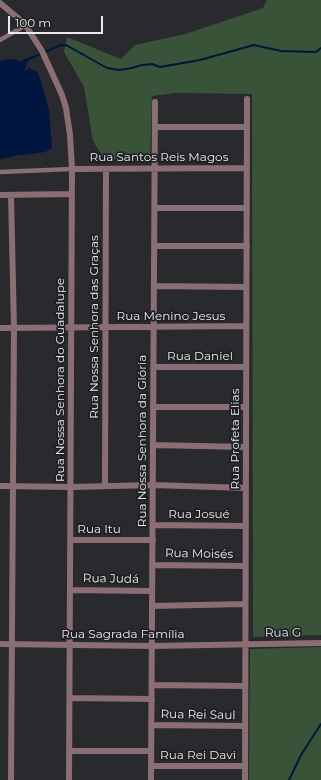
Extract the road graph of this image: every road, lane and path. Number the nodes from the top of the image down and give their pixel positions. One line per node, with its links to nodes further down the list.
1 (0, 3): 2 (street, Rua Nossa Senhora do Guadalupe)
2 (26, 25): 3 (street); 10 (street, Rua Nossa Senhora do Guadalupe)
3 (0, 40)
4 (247, 99): 7 (street, Rua Profeta Elias)
5 (155, 102): 6 (street, Rua Nossa Senhora da Glória)
6 (155, 127): 7 (street); 8 (street, Rua Nossa Senhora da Glória)
7 (247, 127): 9 (street, Rua Profeta Elias)
8 (155, 168): 9 (street, Rua Santos Reis Magos); 11 (street, Rua Santos Reis Magos); 16 (street, Rua Nossa Senhora da Glória)
9 (247, 168): 17 (street, Rua Profeta Elias)
10 (72, 169): 11 (street, Rua Santos Reis Magos); 12 (street); 13 (street, Rua Nossa Senhora do Guadalupe)
11 (106, 169): 24 (street, Rua Nossa Senhora das Graças)
12 (0, 172)
13 (72, 194): 15 (street); 23 (street, Rua Nossa Senhora do Guadalupe)
14 (0, 195): 15 (street)
15 (11, 195): 27 (street)
16 (154, 208): 17 (street); 18 (street, Rua Nossa Senhora da Glória)
17 (247, 208): 19 (street, Rua Profeta Elias)
18 (154, 246): 19 (street); 20 (street, Rua Nossa Senhora da Glória)
19 (247, 246): 21 (street, Rua Profeta Elias)
20 (154, 286): 21 (street); 25 (street, Rua Nossa Senhora da Glória)
21 (246, 286): 22 (street, Rua Profeta Elias)
22 (246, 326): 25 (street, Rua Menino Jesus); 28 (street, Rua Profeta Elias)
23 (71, 327): 24 (street, Rua Menino Jesus); 27 (street, Rua Menino Jesus); 38 (street, Rua Nossa Senhora do Guadalupe)
24 (105, 327): 25 (street, Rua Menino Jesus); 34 (street, Rua Nossa Senhora das Graças)
25 (154, 327): 29 (street, Rua Nossa Senhora da Glória)
26 (0, 328): 27 (street, Rua Menino Jesus)
27 (14, 328): 37 (street)
28 (246, 367): 29 (street, Rua Daniel); 31 (street, Rua Profeta Elias)
29 (154, 368): 30 (street, Rua Nossa Senhora da Glória)
30 (153, 407): 31 (street); 32 (street, Rua Nossa Senhora da Glória)
31 (246, 407): 33 (street, Rua Profeta Elias)
32 (153, 446): 33 (street); 35 (street, Rua Nossa Senhora da Glória)
33 (246, 447): 39 (street, Rua Profeta Elias)
34 (105, 485): 35 (street); 38 (street)
35 (153, 485): 39 (street); 40 (street, Rua Nossa Senhora da Glória)
36 (0, 486): 37 (street)
37 (13, 486): 38 (street); 52 (street)
38 (70, 487): 42 (street, Rua Nossa Senhora do Guadalupe)
39 (246, 488): 41 (street, Rua Profeta Elias)
40 (153, 525): 41 (street, Rua Josué); 43 (street, Rua Nossa Senhora da Glória)
41 (246, 526): 45 (street, Rua Profeta Elias)
42 (70, 540): 43 (street, Rua Itu); 46 (street, Rua Nossa Senhora do Guadalupe)
43 (152, 540): 44 (street, Rua Nossa Senhora da Glória)
44 (152, 565): 45 (street, Rua Moisés); 47 (street, Rua Nossa Senhora da Glória)
45 (245, 566): 48 (street, Rua Profeta Elias)
46 (70, 590): 47 (street, Rua Judá); 53 (street, Rua Nossa Senhora do Guadalupe)
47 (152, 591): 49 (street, Rua Nossa Senhora da Glória)
48 (245, 604): 49 (street); 54 (street, Rua Profeta Elias)
49 (152, 606): 55 (street, Rua Nossa Senhora da Glória)
50 (321, 643): 54 (street, Rua G)
51 (0, 644): 52 (street, Rua Sagrada Família)
52 (12, 644): 53 (street, Rua Sagrada Família); 66 (street)
53 (70, 645): 55 (street, Rua Sagrada Família); 58 (street, Rua Nossa Senhora do Guadalupe)
54 (245, 645): 55 (street, Rua Sagrada Família); 57 (street, Rua Profeta Elias)
55 (152, 646): 56 (street, Rua Nossa Senhora da Glória)
56 (152, 685): 57 (street); 59 (street, Rua Nossa Senhora da Glória)
57 (245, 686): 61 (street, Rua Profeta Elias)
58 (70, 698): 59 (street); 62 (street, Rua Nossa Senhora do Guadalupe)
59 (152, 699): 60 (street, Rua Nossa Senhora da Glória)
60 (151, 725): 61 (street, Rua Rei Saul); 63 (street, Rua Nossa Senhora da Glória)
61 (245, 726): 65 (street, Rua Profeta Elias)
62 (69, 751): 63 (street); 67 (street, Rua Nossa Senhora do Guadalupe)
63 (151, 751): 64 (street, Rua Nossa Senhora da Glória)
64 (151, 766): 65 (street, Rua Rei Davi); 68 (street, Rua Nossa Senhora da Glória)
65 (245, 766): 69 (street, Rua Profeta Elias)
66 (11, 780)
67 (69, 780)
68 (151, 780)
69 (244, 780)

